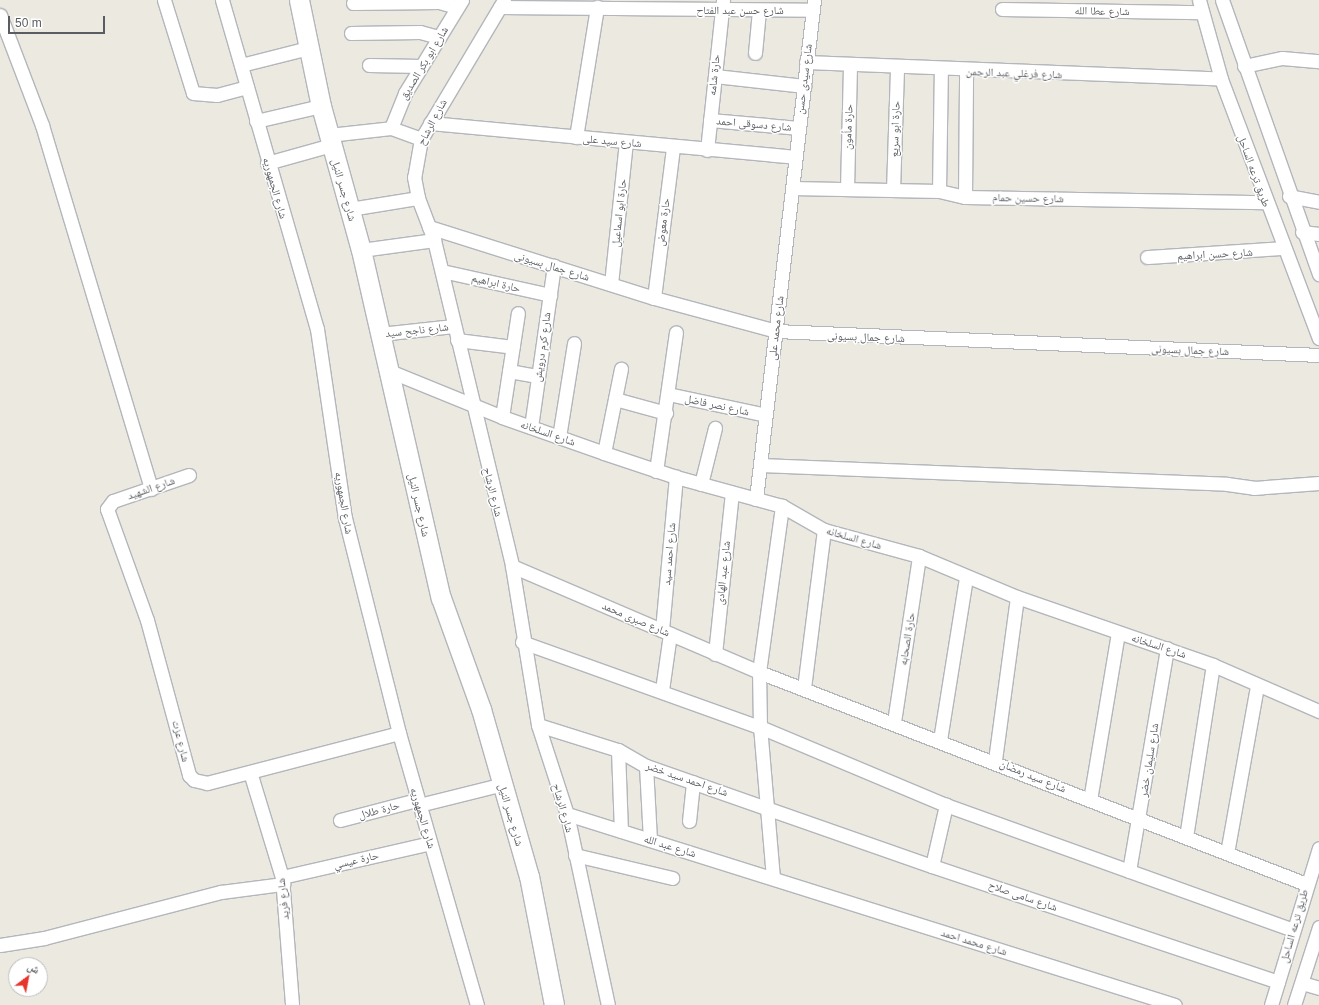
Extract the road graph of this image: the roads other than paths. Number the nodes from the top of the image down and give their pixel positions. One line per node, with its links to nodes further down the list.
1 (164, 0): 34 (street)
2 (222, 0): 24 (street, شارع الجمهوريه)
3 (299, 0): 19 (street, شارع جسر النيل)
4 (1222, 0): 27 (street)
5 (442, 1): 6 (street); 7 (street)
6 (353, 2)
7 (460, 3): 18 (street, شارع ابو بكر الصديق)
8 (502, 4): 13 (street, شارع حسن عبد الفتاح); 38 (street, شارع الرشاح)
9 (644, 4): 11 (street, شارع حسن عبد الفتاح); 13 (street, شارع حسن عبد الفتاح)
10 (813, 5): 15 (street, شارع حسن عبد الفتاح); 22 (street, شارع سيدى حسن)
11 (722, 6): 15 (street, شارع حسن عبد الفتاح); 31 (street, حارة شامه)
12 (1201, 6): 14 (street, شارع عطا الله); 32 (street, طريق ترعه الساحل)
13 (597, 7): 41 (street)
14 (1002, 9)
15 (759, 10): 20 (street)
16 (0, 15): 102 (street)
17 (351, 33): 18 (street)
18 (439, 37): 26 (street, شارع ابو بكر الصديق)
19 (308, 48): 24 (street); 35 (street, شارع جسر النيل)
20 (755, 53)
21 (1319, 60): 27 (street)
22 (806, 62): 23 (street, شارع فرغلي عبد الرحمن); 33 (street, شارع سيدى حسن)
23 (850, 64): 28 (street, شارع فرغلي عبد الرحمن); 50 (street, حارة مأمون)
24 (241, 65): 34 (street, شارع الجمهوريه)
25 (369, 65): 26 (street)
26 (421, 66): 39 (street, شارع ابو بكر الصديق)
27 (1244, 66): 53 (street)
28 (897, 67): 29 (street, شارع فرغلي عبد الرحمن); 51 (street, حارة ابو سريع)
29 (942, 70): 30 (street, شارع فرغلي عبد الرحمن); 52 (street)
30 (966, 71): 32 (street, شارع فرغلي عبد الرحمن); 54 (street)
31 (714, 76): 33 (street); 36 (street, حارة شامه)
32 (1221, 79): 56 (street, طريق ترعه الساحل)
33 (804, 86): 40 (street, شارع سيدى حسن)
34 (247, 87): 37 (street, شارع الجمهوريه)
35 (320, 106): 37 (street); 43 (street, شارع جسر النيل)
36 (710, 120): 40 (street, شارع دسوقى احمد); 46 (street, حارة شامه)
37 (256, 121): 48 (street, شارع الجمهوريه)
38 (430, 123): 41 (street, شارع سيد على); 42 (street, شارع الرشاح)
39 (391, 128): 42 (street); 43 (street)
40 (799, 128): 47 (street, شارع سيدى حسن)
41 (576, 137): 44 (street, شارع سيد على)
42 (421, 139): 55 (street, شارع الرشاح)
43 (330, 140): 48 (street); 58 (street, شارع جسر النيل)
44 (626, 142): 45 (street, شارع سيد على); 69 (street, حارة ابو اسماعيل)
45 (673, 147): 46 (street, شارع سيد على); 71 (street, حارة معوض)
46 (707, 150): 47 (street, شارع سيد على)
47 (795, 157): 49 (street, شارع محمد على)
48 (268, 163): 126 (street, شارع الجمهوريه)
49 (792, 188): 50 (street, شارع حسين حمام); 74 (street, شارع محمد على)
50 (846, 189): 51 (street, شارع حسين حمام)
51 (892, 190): 52 (street, شارع حسين حمام)
52 (939, 191): 54 (street, شارع حسين حمام)
53 (1289, 196): 57 (street); 60 (street)
54 (965, 197): 56 (street, شارع حسين حمام)
55 (418, 198): 58 (street); 59 (street, شارع الرشاح)
56 (1265, 202): 63 (street, طريق ترعه الساحل)
57 (1319, 202)
58 (350, 209): 64 (street, شارع جسر النيل)
59 (429, 227): 62 (street, شارع الرشاح); 66 (street, شارع جمال بسيونى)
60 (1302, 232): 61 (street); 68 (street)
61 (1319, 234)
62 (434, 240): 64 (street); 67 (street, شارع الرشاح)
63 (1282, 248): 65 (street, شارع حسن ابراهيم); 77 (street, طريق ترعه الساحل)
64 (361, 250): 76 (street, شارع جسر النيل)
65 (1147, 257)
66 (554, 266): 69 (street, شارع جمال بسيونى); 70 (street, شارع كرم درويش)
67 (442, 271): 70 (street, حارة ابراهيم); 73 (street, شارع الرشاح)
68 (1319, 274)
69 (611, 284): 71 (street, شارع جمال بسيونى)
70 (550, 295): 85 (street, شارع كرم درويش)
71 (654, 298): 74 (street, شارع جمال بسيونى)
72 (518, 312): 80 (street)
73 (454, 326): 76 (street, شارع ناجح سيد); 78 (street, شارع الرشاح)
74 (776, 331): 81 (street, شارع جمال بسيونى); 90 (street, شارع محمد على)
75 (676, 332): 86 (street)
76 (380, 334): 83 (street, شارع جسر النيل)
77 (1319, 338)
78 (457, 340): 80 (street); 88 (street, شارع الرشاح)
79 (574, 343): 94 (street)
80 (513, 347): 84 (street)
81 (1319, 355)
82 (621, 369): 87 (street)
83 (387, 370): 88 (street, شارع السلخانه); 133 (street, شارع جسر النيل)
84 (509, 371): 85 (street); 91 (street)
85 (538, 376): 92 (street, شارع كرم درويش)
86 (668, 394): 89 (street); 90 (street, شارع نصر فاضل)
87 (615, 399): 89 (street); 95 (street)
88 (472, 406): 91 (street, شارع السلخانه); 109 (street, شارع الرشاح)
89 (666, 413): 97 (street)
90 (766, 415): 96 (street, شارع محمد على)
91 (502, 417): 92 (street, شارع السلخانه)
92 (531, 427): 94 (street, شارع السلخانه)
93 (715, 428): 101 (street)
94 (559, 437): 95 (street, شارع السلخانه)
95 (604, 453): 97 (street, شارع السلخانه)
96 (760, 465): 100 (street); 104 (street, شارع محمد على)
97 (656, 471): 99 (street, شارع السلخانه)
98 (189, 475): 102 (street, شارع الشهيد)
99 (676, 477): 101 (street, شارع السلخانه); 112 (street, شارع احمد سيد)
100 (1319, 483)
101 (701, 484): 103 (street, شارع السلخانه)
102 (151, 489): 105 (street, شارع الشهيد)
103 (732, 493): 104 (street, شارع السلخانه); 116 (street, شارع عبد الهادى)
104 (756, 499): 106 (street, شارع السلخانه)
105 (112, 501): 131 (street, شارع عزت)
106 (782, 506): 107 (street, شارع السلخانه); 118 (street)
107 (824, 530): 108 (street, شارع السلخانه); 120 (street)
108 (919, 556): 110 (street, شارع السلخانه); 123 (street, حارة الصحابه)
109 (512, 566): 112 (street, شارع صبرى محمد); 114 (street, شارع الرشاح)
110 (966, 578): 111 (street, شارع السلخانه); 127 (street)
111 (1017, 597): 113 (street, شارع السلخانه); 129 (street)
112 (666, 632): 116 (street, شارع صبرى محمد); 121 (street, شارع احمد سيد)
113 (1118, 633): 115 (street, شارع السلخانه); 134 (street)
114 (522, 642): 121 (street); 124 (street, شارع الرشاح)
115 (1167, 648): 117 (street, شارع السلخانه); 139 (street, شارع سليمان خضر)
116 (715, 654): 118 (street, شارع صبرى محمد)
117 (1213, 665): 119 (street, شارع السلخانه); 143 (street)
118 (759, 672): 120 (street, شارع سيد رمضان); 125 (street)
119 (1257, 686): 122 (street, شارع السلخانه); 147 (street)
120 (804, 688): 123 (street, شارع سيد رمضان)
121 (662, 690): 125 (street)
122 (1319, 711)
123 (894, 722): 127 (street, شارع سيد رمضان)
124 (538, 725): 128 (street, شارع احمد سيد خضر); 138 (street, شارع الرشاح)
125 (760, 727): 136 (street); 137 (street)
126 (399, 733): 131 (street, شارع عزت); 135 (street, شارع الجمهوريه)
127 (940, 740): 129 (street, شارع سيد رمضان)
128 (618, 750): 130 (street, شارع احمد سيد خضر); 142 (street)
129 (995, 760): 134 (street, شارع سيد رمضان)
130 (646, 766): 132 (street, شارع احمد سيد خضر); 144 (street)
131 (250, 772): 153 (street, شارع فريد)
132 (694, 782): 137 (street, شارع احمد سيد خضر); 141 (street)
133 (503, 784): 135 (street, حارة طلال); 163 (street, شارع جسر النيل)
134 (1090, 800): 139 (street, شارع سيد رمضان)
135 (418, 802): 140 (street, حارة طلال); 145 (street, شارع الجمهوريه)
136 (946, 805): 149 (street); 150 (street)
137 (770, 807): 149 (street, شارع سامى صلاح); 152 (street)
138 (567, 814): 142 (street, شارع عبد الله); 148 (street, شارع الرشاح)
139 (1140, 818): 143 (street, شارع سيد رمضان); 150 (street, شارع سليمان خضر)
140 (340, 820)
141 (689, 821)
142 (621, 831): 144 (street, شارع عبد الله)
143 (1186, 837): 147 (street, شارع سيد رمضان)
144 (650, 840): 152 (street, شارع عبد الله)
145 (430, 843): 153 (street, حارة عيسي); 162 (street, شارع الجمهوريه)
146 (1319, 848): 154 (street, طريق ترعه الساحل)
147 (1227, 853): 154 (street, شارع سيد رمضان)
148 (576, 855): 151 (street); 164 (street, شارع الرشاح)
149 (932, 866): 158 (street, شارع سامى صلاح)
150 (1129, 871): 156 (street)
151 (672, 878)
152 (773, 878): 165 (street, شارع محمد احمد)
153 (282, 881): 157 (street, حارة عيسي); 161 (street, شارع فريد)
154 (1306, 884): 156 (street, طريق ترعه الساحل)
155 (1319, 927): 159 (street)
156 (1293, 930): 158 (street, طريق ترعه الساحل)
157 (0, 945)
158 (1278, 982): 166 (street, طريق ترعه الساحل)
159 (1302, 983): 160 (street); 167 (street)
160 (1319, 988)
161 (292, 1005)
162 (477, 1005)
163 (554, 1005)
164 (608, 1005)
165 (1175, 1005)
166 (1271, 1005)
167 (1294, 1005)

